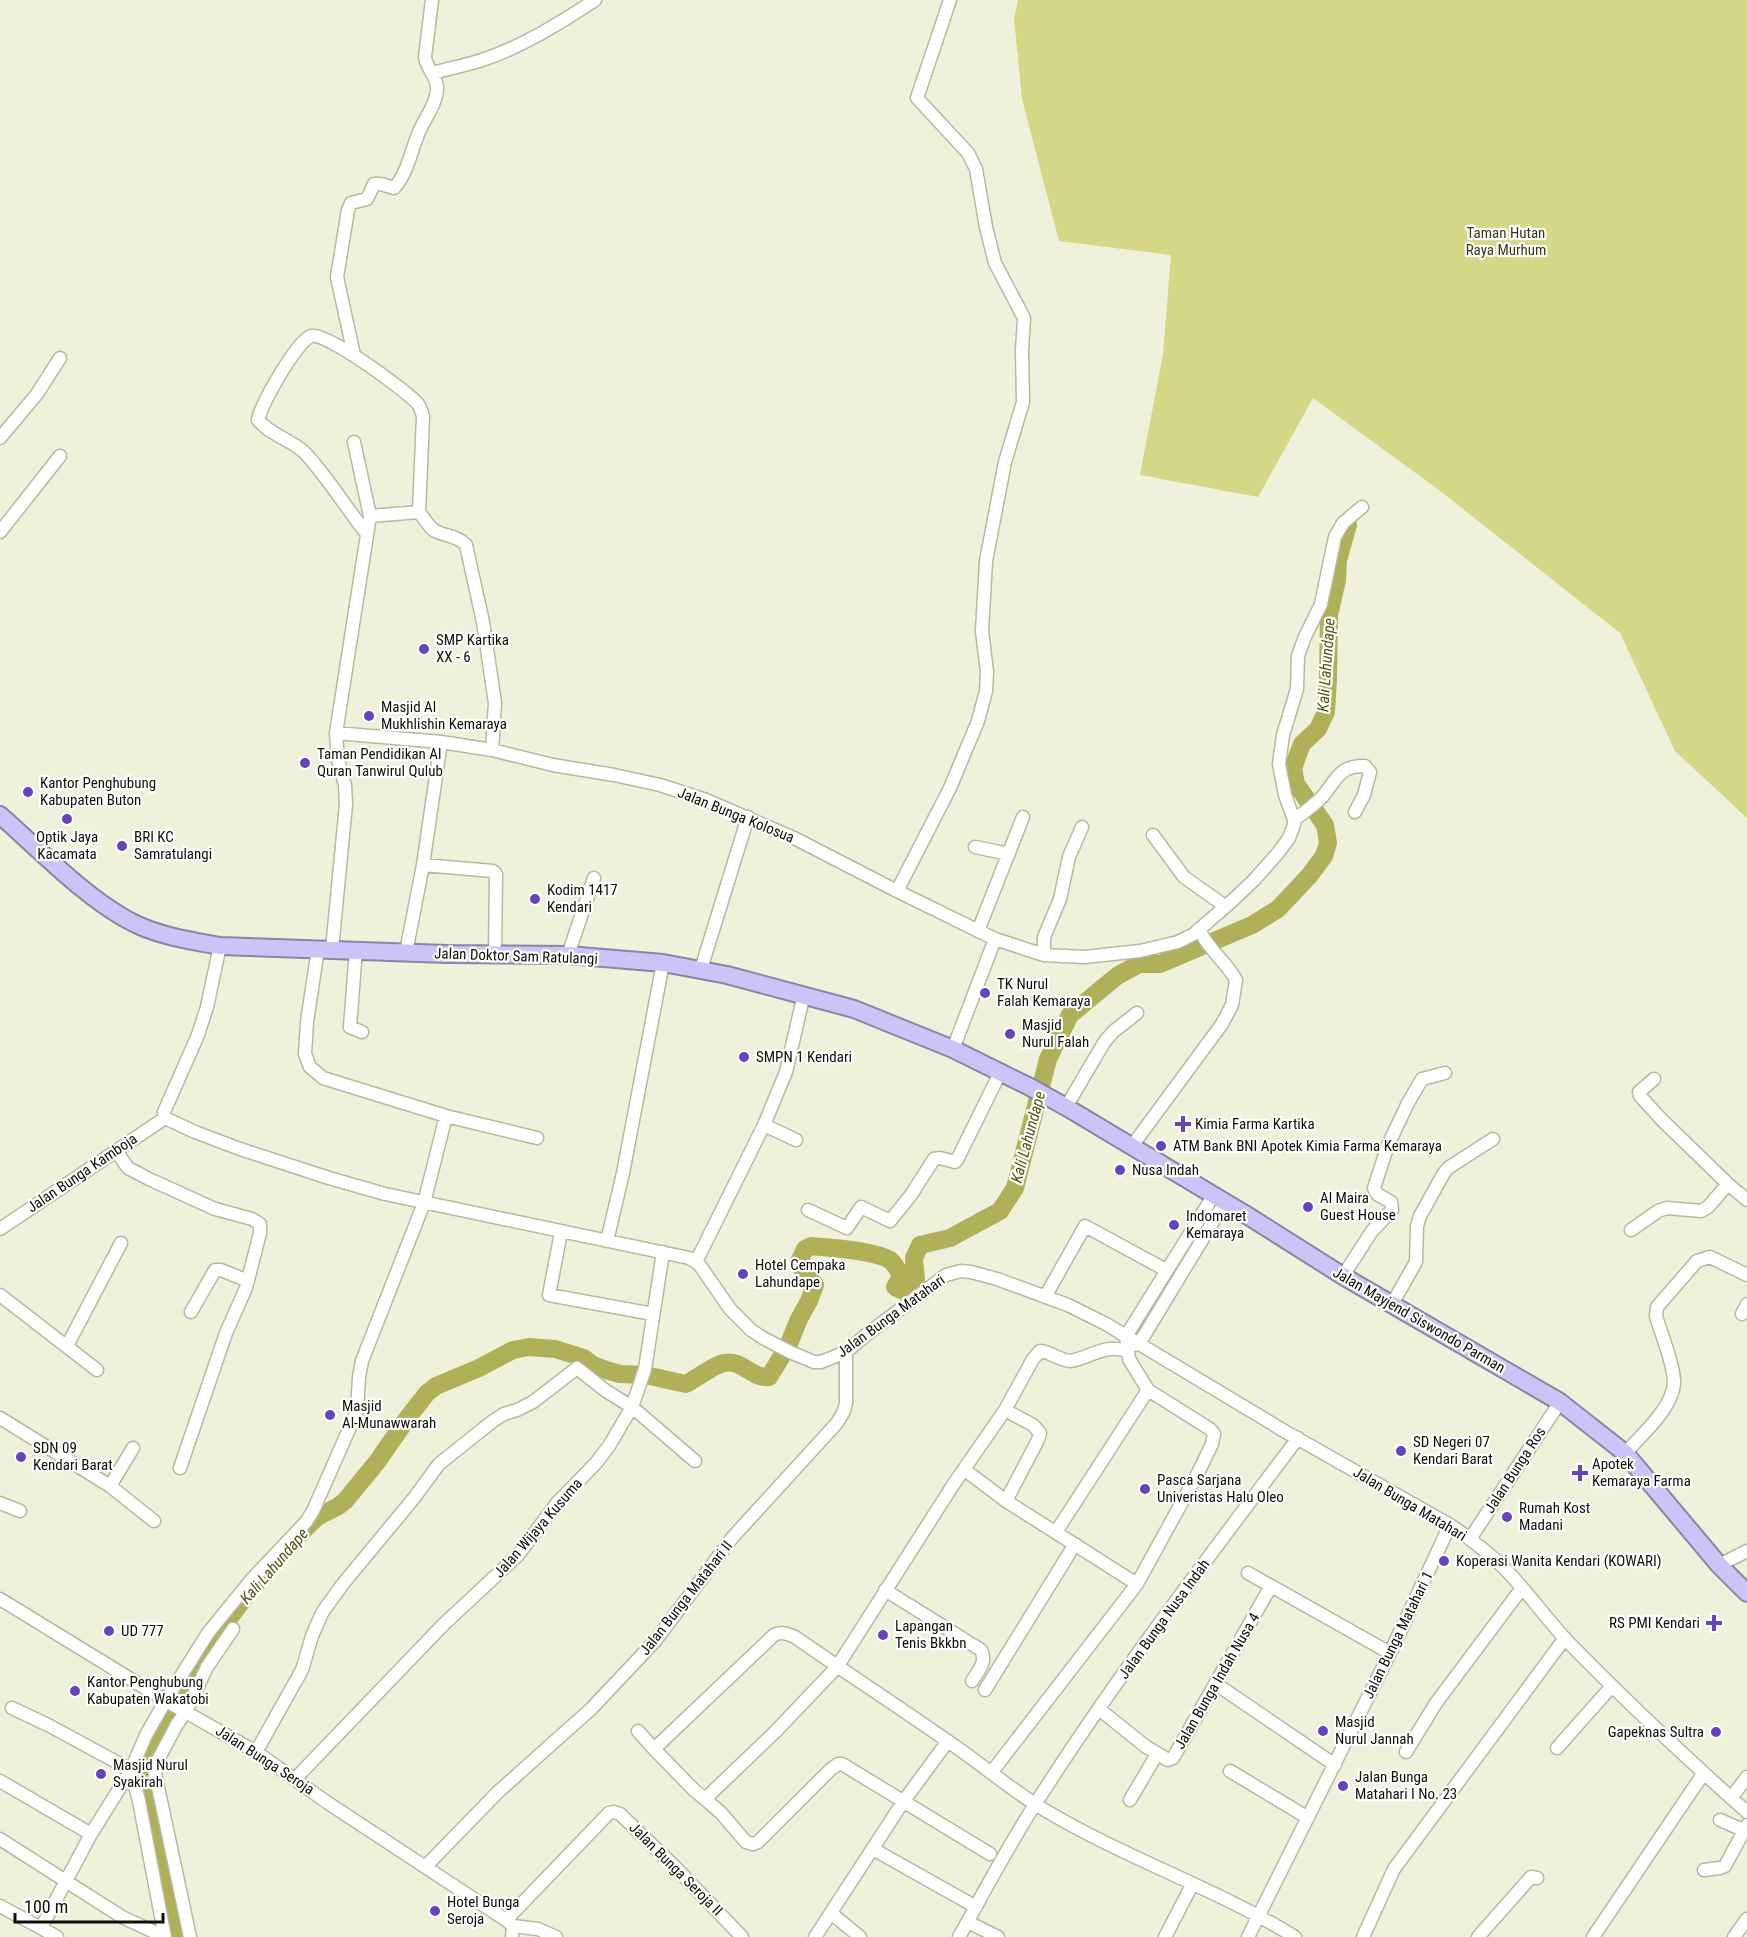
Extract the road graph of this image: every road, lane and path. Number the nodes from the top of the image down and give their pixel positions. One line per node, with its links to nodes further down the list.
1 (432, 0): 4 (street)
2 (595, 0): 4 (street)
3 (950, 0): 29 (street)
4 (432, 73): 5 (street)
5 (354, 355): 11 (street); 14 (street)
6 (60, 358): 7 (street)
7 (0, 438)
8 (354, 441): 12 (street)
9 (60, 456): 13 (street)
10 (1362, 507): 22 (street)
11 (419, 512): 12 (street); 17 (street)
12 (370, 516): 14 (street)
13 (0, 532)
14 (367, 534): 15 (street)
15 (336, 733): 16 (street, Jalan Bunga Kolosua); 35 (street)
16 (441, 742): 17 (street, Jalan Bunga Kolosua); 27 (street)
17 (492, 750): 20 (street, Jalan Bunga Kolosua)
18 (1355, 812): 22 (street)
19 (0, 815): 34 (highway, Jalan Doktor Sam Ratulangi)
20 (748, 817): 29 (street, Jalan Bunga Kolosua); 42 (street)
21 (1023, 817): 26 (street)
22 (1294, 820): 30 (street, Jalan Bunga Kolosua)
23 (1082, 827): 40 (street)
24 (1153, 834): 30 (street)
25 (975, 847): 26 (street)
26 (1010, 854): 31 (street)
27 (423, 865): 37 (street); 38 (street)
28 (594, 878): 39 (street)
29 (897, 891): 31 (street, Jalan Bunga Kolosua)
30 (1225, 906): 33 (street, Jalan Bunga Kolosua)
31 (978, 932): 32 (street, Jalan Bunga Kolosua)
32 (995, 939): 40 (street, Jalan Bunga Kolosua); 46 (street)
33 (1204, 939): 40 (street, Jalan Bunga Kolosua); 58 (street)
34 (220, 946): 35 (highway, Jalan Doktor Sam Ratulangi); 53 (street)
35 (325, 949): 36 (highway, Jalan Doktor Sam Ratulangi); 52 (street)
36 (356, 949): 37 (highway, Jalan Doktor Sam Ratulangi); 45 (street)
37 (406, 952): 38 (highway, Jalan Doktor Sam Ratulangi)
38 (495, 955): 39 (highway, Jalan Doktor Sam Ratulangi)
39 (568, 955): 41 (highway, Jalan Doktor Sam Ratulangi)
40 (1044, 955)
41 (663, 963): 42 (highway, Jalan Doktor Sam Ratulangi); 68 (street)
42 (701, 969): 43 (highway, Jalan Doktor Sam Ratulangi)
43 (804, 994): 46 (highway, Jalan Doktor Sam Ratulangi); 54 (street)
44 (1137, 1013): 51 (street)
45 (363, 1032)
46 (953, 1050): 48 (highway, Jalan Doktor Sam Ratulangi)
47 (1445, 1072): 74 (street)
48 (1000, 1073): 50 (highway, Jalan Doktor Sam Ratulangi); 64 (street)
49 (1654, 1079): 60 (street)
50 (1048, 1097): 51 (highway, Jalan Mayjend Siswondo Parman)
51 (1066, 1107): 58 (highway, Jalan Mayjend Siswondo Parman)
52 (446, 1116): 55 (street); 63 (street)
53 (165, 1118): 59 (street, Jalan Bunga Kamboja); 63 (street)
54 (764, 1125): 57 (street); 71 (street)
55 (537, 1138)
56 (1493, 1139): 78 (street)
57 (796, 1140)
58 (1132, 1146): 61 (highway, Jalan Mayjend Siswondo Parman)
59 (116, 1151): 65 (street, Jalan Bunga Kamboja); 75 (street)
60 (1728, 1184): 62 (street); 66 (street)
61 (1219, 1199): 72 (street); 74 (highway, Jalan Mayjend Siswondo Parman); 81 (street)
62 (1747, 1200)
63 (424, 1203): 67 (street); 122 (street)
64 (808, 1210)
65 (0, 1229)
66 (1630, 1230)
67 (561, 1232): 68 (street); 80 (street)
68 (607, 1241): 70 (street)
69 (121, 1243): 82 (street)
70 (663, 1252): 71 (street); 80 (street, Jalan Wijaya Kusuma)
71 (696, 1262): 83 (street, Jalan Bunga Matahari)
72 (1166, 1270): 77 (street); 81 (street)
73 (1747, 1275): 92 (street)
74 (1343, 1276): 78 (highway, Jalan Mayjend Siswondo Parman)
75 (248, 1281): 79 (street); 94 (street)
76 (0, 1295): 82 (street)
77 (1045, 1297): 81 (street, Jalan Bunga Matahari); 83 (street, Jalan Bunga Matahari)
78 (1392, 1305): 86 (highway, Jalan Mayjend Siswondo Parman)
79 (191, 1312)
80 (653, 1314): 87 (street, Jalan Wijaya Kusuma)
81 (1130, 1344): 85 (street); 88 (street); 90 (street, Jalan Bunga Matahari)
82 (67, 1346): 84 (street)
83 (846, 1352): 157 (street, Jalan Bunga Matahari II)
84 (97, 1370)
85 (1148, 1390): 102 (street); 108 (street)
86 (1560, 1402): 92 (highway, Jalan Mayjend Siswondo Parman); 103 (street, Jalan Bunga Ros)
87 (632, 1407): 93 (street); 130 (street); 139 (street, Jalan Wijaya Kusuma)
88 (1005, 1410): 95 (street); 97 (street)
89 (0, 1418): 96 (street)
90 (1298, 1438): 101 (street, Jalan Bunga Matahari); 124 (street, Jalan Bunga Nusa Indah)
91 (133, 1448): 96 (street)
92 (1626, 1454): 106 (highway, Jalan Mayjend Siswondo Parman)
93 (695, 1461)
94 (180, 1468)
95 (965, 1470): 97 (street); 111 (street)
96 (110, 1486): 100 (street)
97 (1006, 1501): 102 (street)
98 (0, 1503): 99 (street)
99 (20, 1511)
100 (154, 1521)
101 (1450, 1525): 103 (street, Jalan Bunga Matahari); 116 (street, Jalan Bunga Matahari 1)
102 (1056, 1532): 104 (street)
103 (1470, 1539): 110 (street, Jalan Bunga Matahari)
104 (1075, 1544): 108 (street); 121 (street)
105 (1747, 1551): 106 (street)
106 (1719, 1565): 112 (highway, Jalan Mayjend Siswondo Parman)
107 (1248, 1573): 109 (street)
108 (1137, 1584): 136 (street)
109 (1271, 1586): 116 (street); 119 (street, Jalan Bunga Indah Nusa 4)
110 (1522, 1588): 115 (street, Jalan Bunga Matahari); 131 (street)
111 (885, 1590): 117 (street); 118 (street)
112 (1747, 1593)
113 (0, 1599): 122 (street, Jalan Bunga Seroja)
114 (233, 1629): 125 (street)
115 (1565, 1638): 120 (street, Jalan Bunga Matahari); 182 (street)
116 (1390, 1653): 133 (street, Jalan Bunga Matahari 1)
117 (837, 1667): 127 (street); 129 (street); 142 (street)
118 (972, 1681)
119 (1216, 1684): 132 (street, Jalan Bunga Indah Nusa 4); 133 (street)
120 (1612, 1686): 128 (street); 137 (street, Jalan Bunga Matahari)
121 (986, 1690)
122 (167, 1701): 125 (street, Jalan Bunga Seroja); 134 (street)
123 (12, 1708): 134 (street)
124 (1099, 1709): 132 (street, Jalan Bunga Indah Nusa 4); 146 (street, Jalan Bunga Nusa Indah)
125 (185, 1710): 130 (street, Jalan Bunga Seroja); 147 (street)
126 (638, 1731): 129 (street)
127 (948, 1741): 136 (street); 145 (street)
128 (1557, 1748)
129 (654, 1749): 142 (street)
130 (256, 1752): 139 (street, Jalan Bunga Seroja)
131 (1406, 1752)
132 (1157, 1754): 144 (street)
133 (1335, 1765): 150 (street, Jalan Bunga Matahari 1)
134 (131, 1770): 141 (street)
135 (1230, 1771): 150 (street)
136 (991, 1773): 146 (street)
137 (1703, 1774): 143 (street, Jalan Bunga Matahari); 184 (street)
138 (1747, 1777): 143 (street)
139 (296, 1779): 157 (street, Jalan Bunga Seroja)
140 (0, 1781): 153 (street)
141 (129, 1784): 149 (street); 153 (street)
142 (705, 1798): 145 (street)
143 (1731, 1798): 148 (street, Jalan Bunga Matahari)
144 (1130, 1800)
145 (903, 1802): 155 (street); 156 (street)
146 (1035, 1804): 161 (street); 163 (street, Jalan Bunga Nusa Indah)
147 (163, 1808): 149 (street); 172 (street)
148 (1747, 1812)
149 (143, 1813): 171 (street)
150 (1308, 1818): 165 (street, Jalan Bunga Matahari 1)
151 (1720, 1820): 152 (street)
152 (1745, 1828): 158 (street)
153 (91, 1834): 160 (street)
154 (0, 1839): 160 (street)
155 (873, 1849): 163 (street); 164 (street)
156 (990, 1854)
157 (425, 1867): 169 (street, Jalan Bunga Seroja)
158 (1704, 1870)
159 (1537, 1878): 183 (street)
160 (65, 1882): 168 (street); 171 (street)
161 (1192, 1885): 165 (street); 179 (street)
162 (0, 1906): 168 (street)
163 (976, 1907): 167 (street, Jalan Bunga Nusa Indah)
164 (831, 1913): 175 (street); 176 (street)
165 (1259, 1915): 180 (street, Jalan Bunga Matahari 1); 181 (street)
166 (1747, 1920): 185 (street)
167 (968, 1922): 177 (street, Jalan Bunga Nusa Indah); 178 (street)
168 (41, 1928): 170 (street)
169 (510, 1928): 173 (street); 174 (street, Jalan Bunga Seroja II)
170 (57, 1937)
171 (165, 1937)
172 (190, 1937)
173 (556, 1937)
174 (742, 1937)
175 (815, 1937)
176 (860, 1937)
177 (959, 1937)
178 (998, 1937)
179 (1165, 1937)
180 (1248, 1937)
181 (1295, 1937)
182 (1363, 1937)
183 (1478, 1937)
184 (1593, 1937)
185 (1734, 1937)

